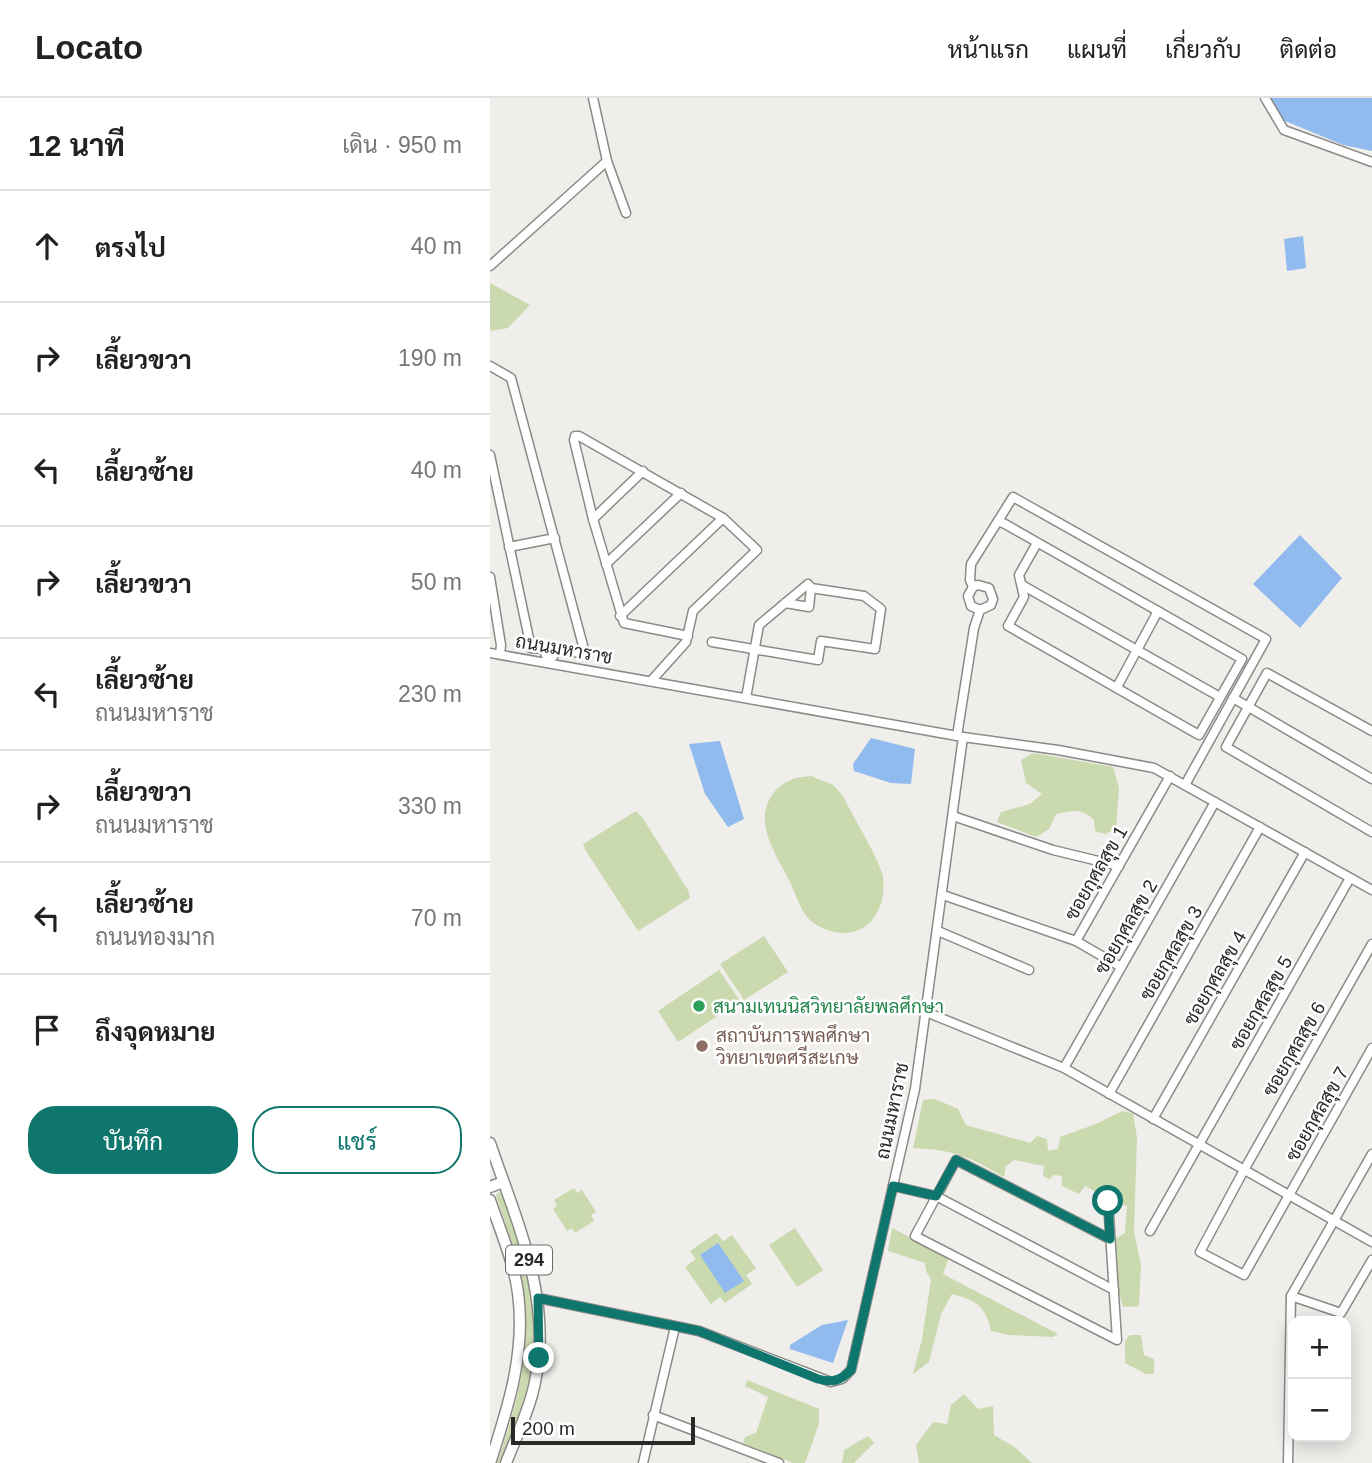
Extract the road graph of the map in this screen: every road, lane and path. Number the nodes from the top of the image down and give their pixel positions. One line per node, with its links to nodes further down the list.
1 (593, 98): 3 (street)
2 (1265, 98): 4 (street)
3 (607, 161): 5 (street); 6 (street)
4 (1372, 162)
5 (626, 213)
6 (490, 266)
7 (490, 366): 14 (street)
8 (490, 455): 16 (street)
9 (643, 471): 10 (street); 12 (street); 12 (street)
10 (681, 493): 11 (street); 17 (street)
11 (723, 518): 25 (street); 26 (street)
12 (593, 519): 17 (street)
13 (999, 521): 15 (street); 20 (street); 37 (street)
14 (555, 538): 16 (street); 32 (street)
15 (1037, 542): 19 (street); 24 (street)
16 (509, 547): 32 (street)
17 (606, 564): 25 (street)
18 (490, 577): 31 (street)
19 (1022, 585): 29 (street); 34 (street)
20 (972, 587): 23 (street); 23 (street)
21 (811, 588): 22 (street); 22 (street); 28 (street)
22 (785, 603): 28 (street)
23 (980, 610): 40 (street)
24 (1158, 611): 29 (street); 35 (street)
25 (620, 616): 26 (street)
26 (688, 636): 33 (street)
27 (712, 642): 28 (street)
28 (755, 649): 36 (street)
29 (1137, 650): 34 (street); 35 (street)
30 (490, 653): 31 (street, ถนนมหาราช)
31 (500, 654): 32 (street, ถนนมหาราช)
32 (548, 663): 33 (street, ถนนมหาราช)
33 (651, 681): 36 (street, ถนนมหาราช)
34 (1117, 687): 35 (street)
35 (1220, 697)
36 (746, 698): 40 (street, ถนนมหาราช)
37 (1233, 698): 38 (street); 43 (street)
38 (1248, 707): 39 (street); 42 (street); 47 (street)
39 (1372, 731)
40 (960, 736): 41 (street, ถนนมหาราช); 45 (street, ถนนมหาราช)
41 (1170, 776): 43 (street, ถนนมหาราช); 49 (street, ซอยกุศลสุข 1)
42 (1372, 779)
43 (1185, 785): 44 (street, ถนนมหาราช)
44 (1216, 802): 46 (street, ถนนมหาราช); 56 (street, ซอยกุศลสุข 2)
45 (953, 816): 49 (street); 52 (street, ถนนมหาราช)
46 (1261, 827): 48 (street, ถนนมหาราช); 61 (street, ซอยกุศลสุข 3)
47 (1372, 832)
48 (1305, 852): 50 (street, ถนนมหาราช); 62 (street, ซอยกุศลสุข 4)
49 (1119, 866): 54 (street, ซอยกุศลสุข 1)
50 (1350, 878): 51 (street, ถนนมหาราช); 64 (street, ซอยกุศลสุข 5)
51 (1372, 890)
52 (943, 895): 53 (street, ถนนมหาราช); 54 (street)
53 (938, 931): 57 (street); 58 (street, ถนนมหาราช)
54 (1076, 941): 56 (street, ซอยกุศลสุข 1)
55 (1372, 944): 66 (street, ซอยกุศลสุข 6)
56 (1122, 967): 60 (street, ซอยกุศลสุข 2)
57 (1029, 970)
58 (926, 1012): 60 (street); 68 (street, ถนนมหาราช)
59 (1372, 1048): 70 (street, ซอยกุศลสุข 7)
60 (1064, 1068): 61 (street)
61 (1109, 1094): 62 (street)
62 (1153, 1119): 64 (street)
63 (490, 1143): 67 (main road, 294)
64 (1199, 1144): 66 (street); 75 (street, ซอยกุศลสุข 5)
65 (1372, 1154): 74 (street)
66 (1244, 1170): 70 (street); 70 (street, ซอยกุศลสุข 6)
67 (503, 1182): 69 (main road); 81 (main road, 294)
68 (893, 1186): 71 (street); 82 (street, ถนนมหาราช)
69 (490, 1187)
70 (1289, 1195): 74 (street)
71 (936, 1196): 76 (street); 79 (street); 79 (street)
72 (490, 1200): 84 (main road, 294)
73 (1108, 1201): 76 (street)
74 (1334, 1221): 77 (street); 80 (street)
75 (1150, 1231)
76 (1110, 1239): 79 (street)
77 (1372, 1242)
78 (1372, 1260): 80 (street)
79 (1114, 1290)
80 (1291, 1296): 89 (street)
81 (538, 1298): 82 (street, ถนนมหาราช); 85 (main road, 294)
82 (675, 1327): 83 (street)
83 (653, 1415): 87 (street); 88 (street)
84 (492, 1453): 86 (main road, 294)
85 (507, 1461)
86 (490, 1463)
87 (642, 1463)
88 (779, 1463)
89 (1288, 1463)

